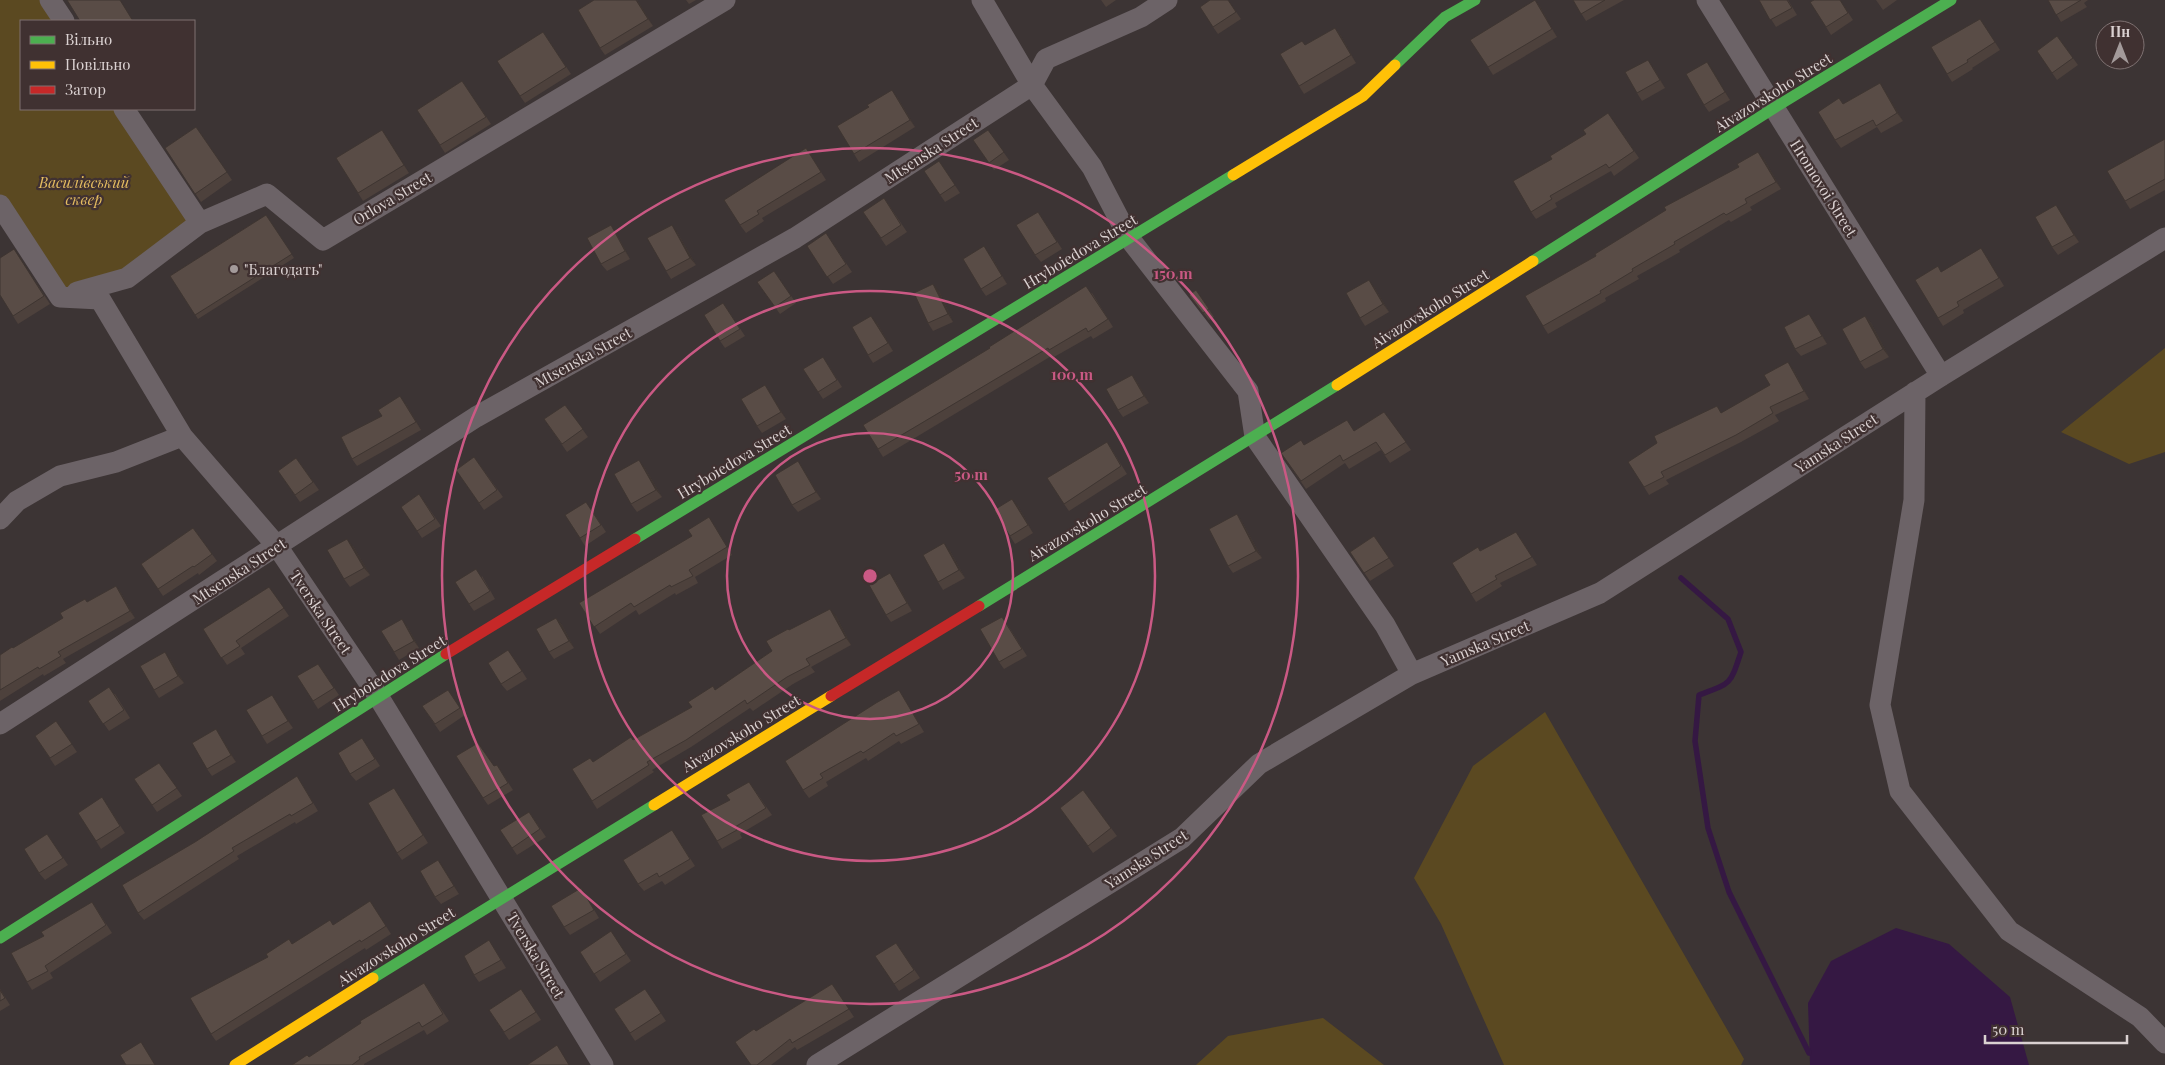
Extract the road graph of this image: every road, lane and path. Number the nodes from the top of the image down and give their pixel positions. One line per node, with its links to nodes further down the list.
1 (50, 0): 8 (street)
2 (725, 0): 13 (street, Orlova Street)
3 (982, 0): 9 (street)
4 (1167, 0): 9 (street, Mtsenska Street)
5 (1475, 0): 14 (street, Hryboiedova Street)
6 (1707, 0): 10 (street, Hromovoi Street)
7 (1951, 0): 10 (street, Aivazovskoho Street)
8 (63, 20)
9 (1032, 84): 14 (street); 22 (street, Mtsenska Street)
10 (1774, 108): 17 (street, Hromovoi Street); 20 (street, Aivazovskoho Street)
11 (125, 110): 13 (street)
12 (0, 206): 16 (street)
13 (200, 223): 16 (street, Orlova Street)
14 (1129, 238): 20 (street); 24 (street, Hryboiedova Street)
15 (2165, 238): 17 (street, Yamska Street)
16 (60, 297): 19 (street, Tverska Street)
17 (1941, 376): 18 (street, Yamska Street)
18 (1915, 392): 23 (street, Yamska Street); 28 (street)
19 (182, 436): 21 (street); 22 (street, Tverska Street)
20 (1255, 437): 23 (street); 26 (street, Aivazovskoho Street)
21 (0, 519)
22 (277, 546): 24 (street, Tverska Street); 25 (street, Mtsenska Street)
23 (1412, 674): 31 (street, Yamska Street)
24 (378, 696): 26 (street, Tverska Street); 27 (street, Hryboiedova Street)
25 (0, 724)
26 (501, 898): 29 (street, Aivazovskoho Street); 30 (street, Tverska Street)
27 (0, 938)
28 (2165, 1043)
29 (235, 1065)
30 (603, 1065)
31 (817, 1065)

